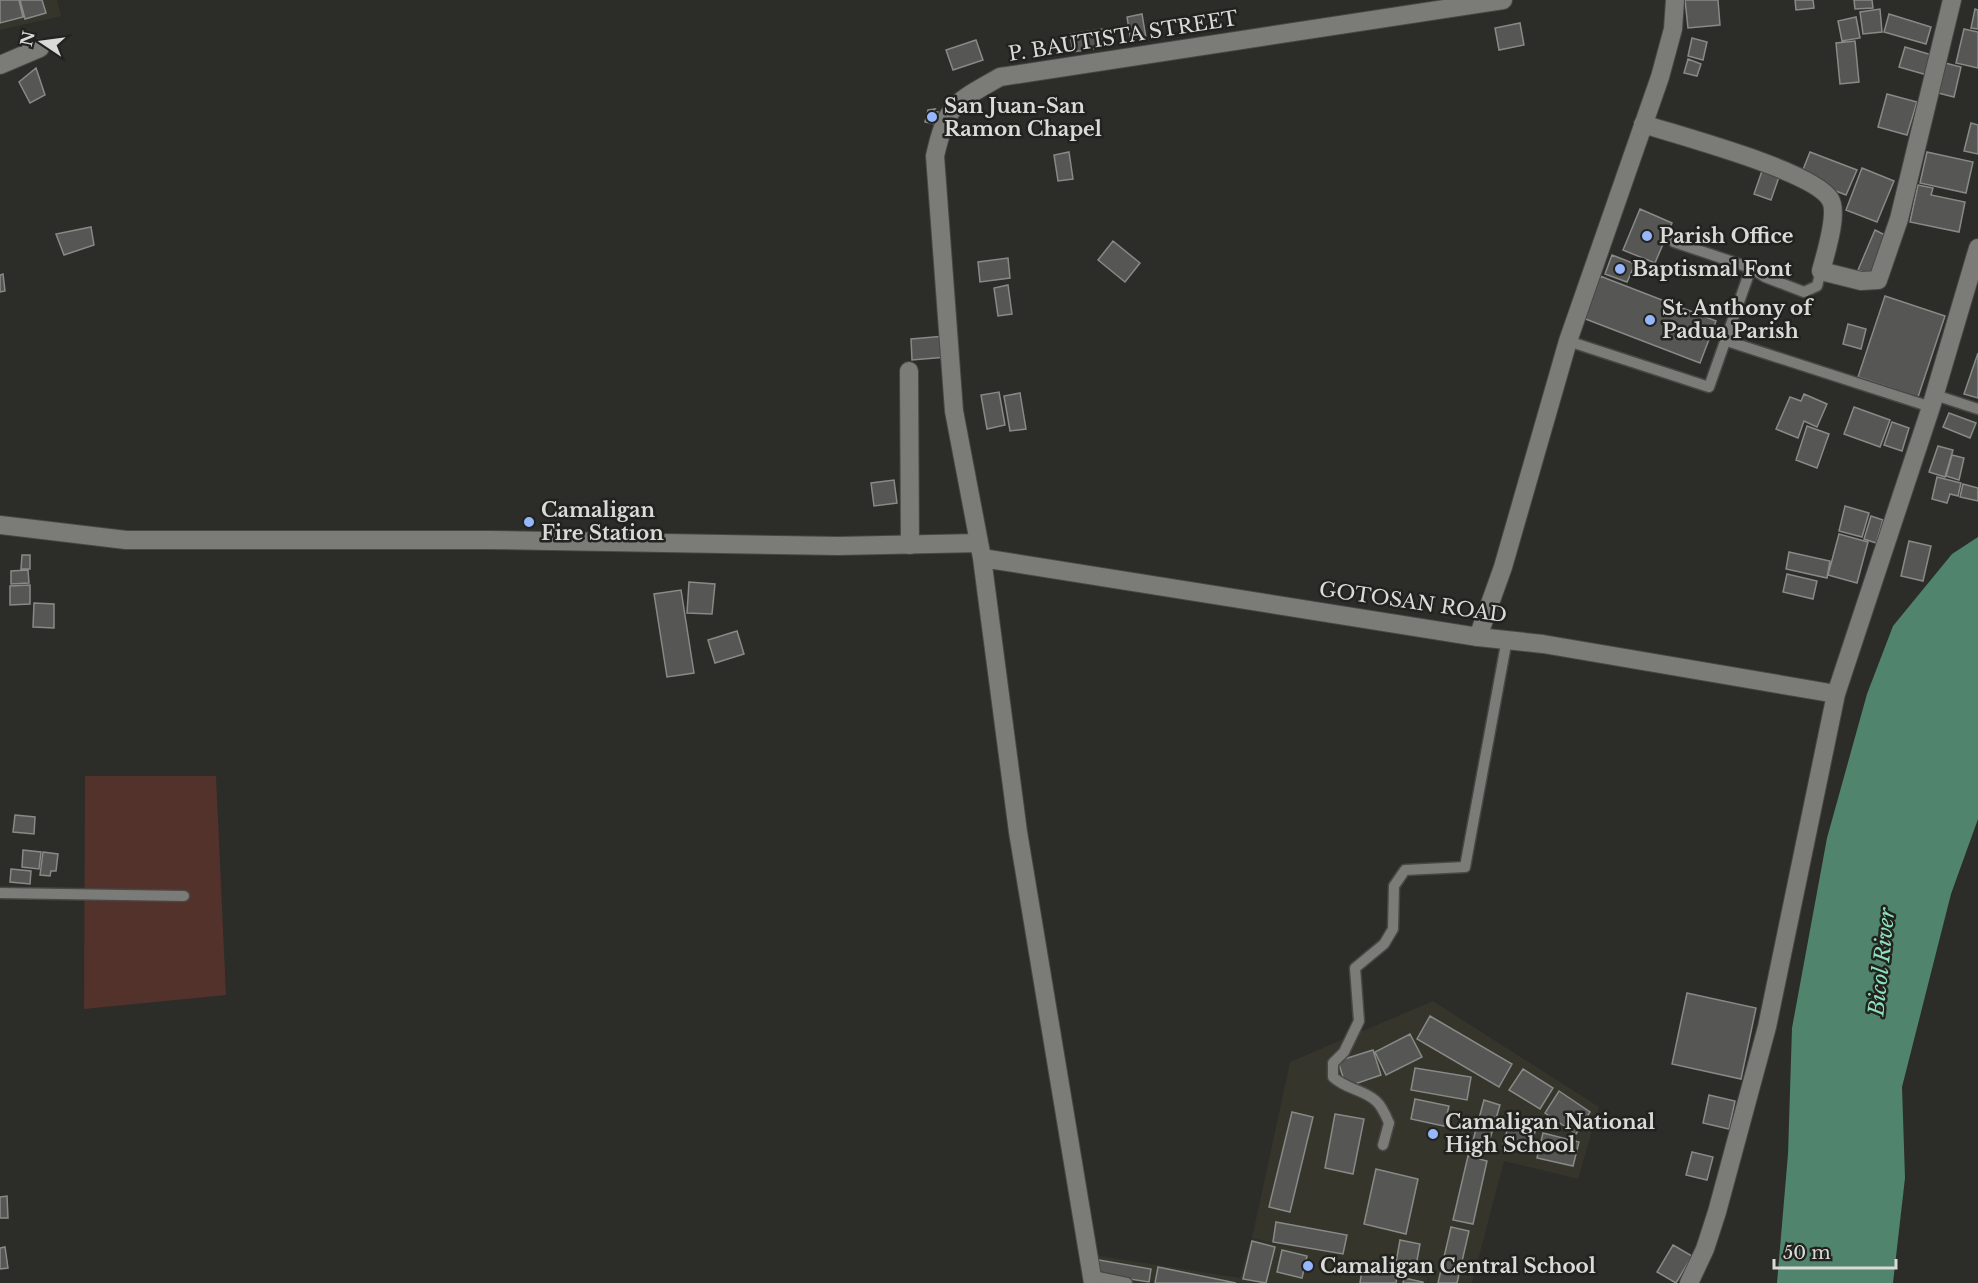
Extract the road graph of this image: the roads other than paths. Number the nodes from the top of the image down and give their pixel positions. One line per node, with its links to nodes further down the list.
1 (1503, 0): 18 (street, P. BAUTISTA STREET)
2 (1675, 0): 6 (street)
3 (1952, 0): 10 (street)
4 (40, 48): 5 (street)
5 (0, 65)
6 (1643, 124): 10 (street); 11 (street)
7 (1674, 242): 9 (lane)
8 (1978, 248): 14 (street)
9 (1751, 268): 10 (lane); 12 (lane)
10 (1821, 271)
11 (1568, 340): 12 (lane); 19 (street)
12 (1727, 340): 14 (lane)
13 (909, 371): 17 (street)
14 (1933, 401): 15 (lane); 21 (street)
15 (1978, 409)
16 (0, 525): 17 (street, GOTOSAN ROAD)
17 (910, 545): 18 (street, GOTOSAN ROAD)
18 (981, 551): 19 (street, GOTOSAN ROAD); 25 (street)
19 (1478, 637): 20 (street, GOTOSAN ROAD)
20 (1508, 639): 21 (street, GOTOSAN ROAD); 24 (lane)
21 (1836, 694): 27 (street)
22 (0, 893): 23 (lane)
23 (184, 896)
24 (1383, 1145)
25 (1093, 1280): 26 (lane)
26 (1127, 1283)
27 (1689, 1283)

